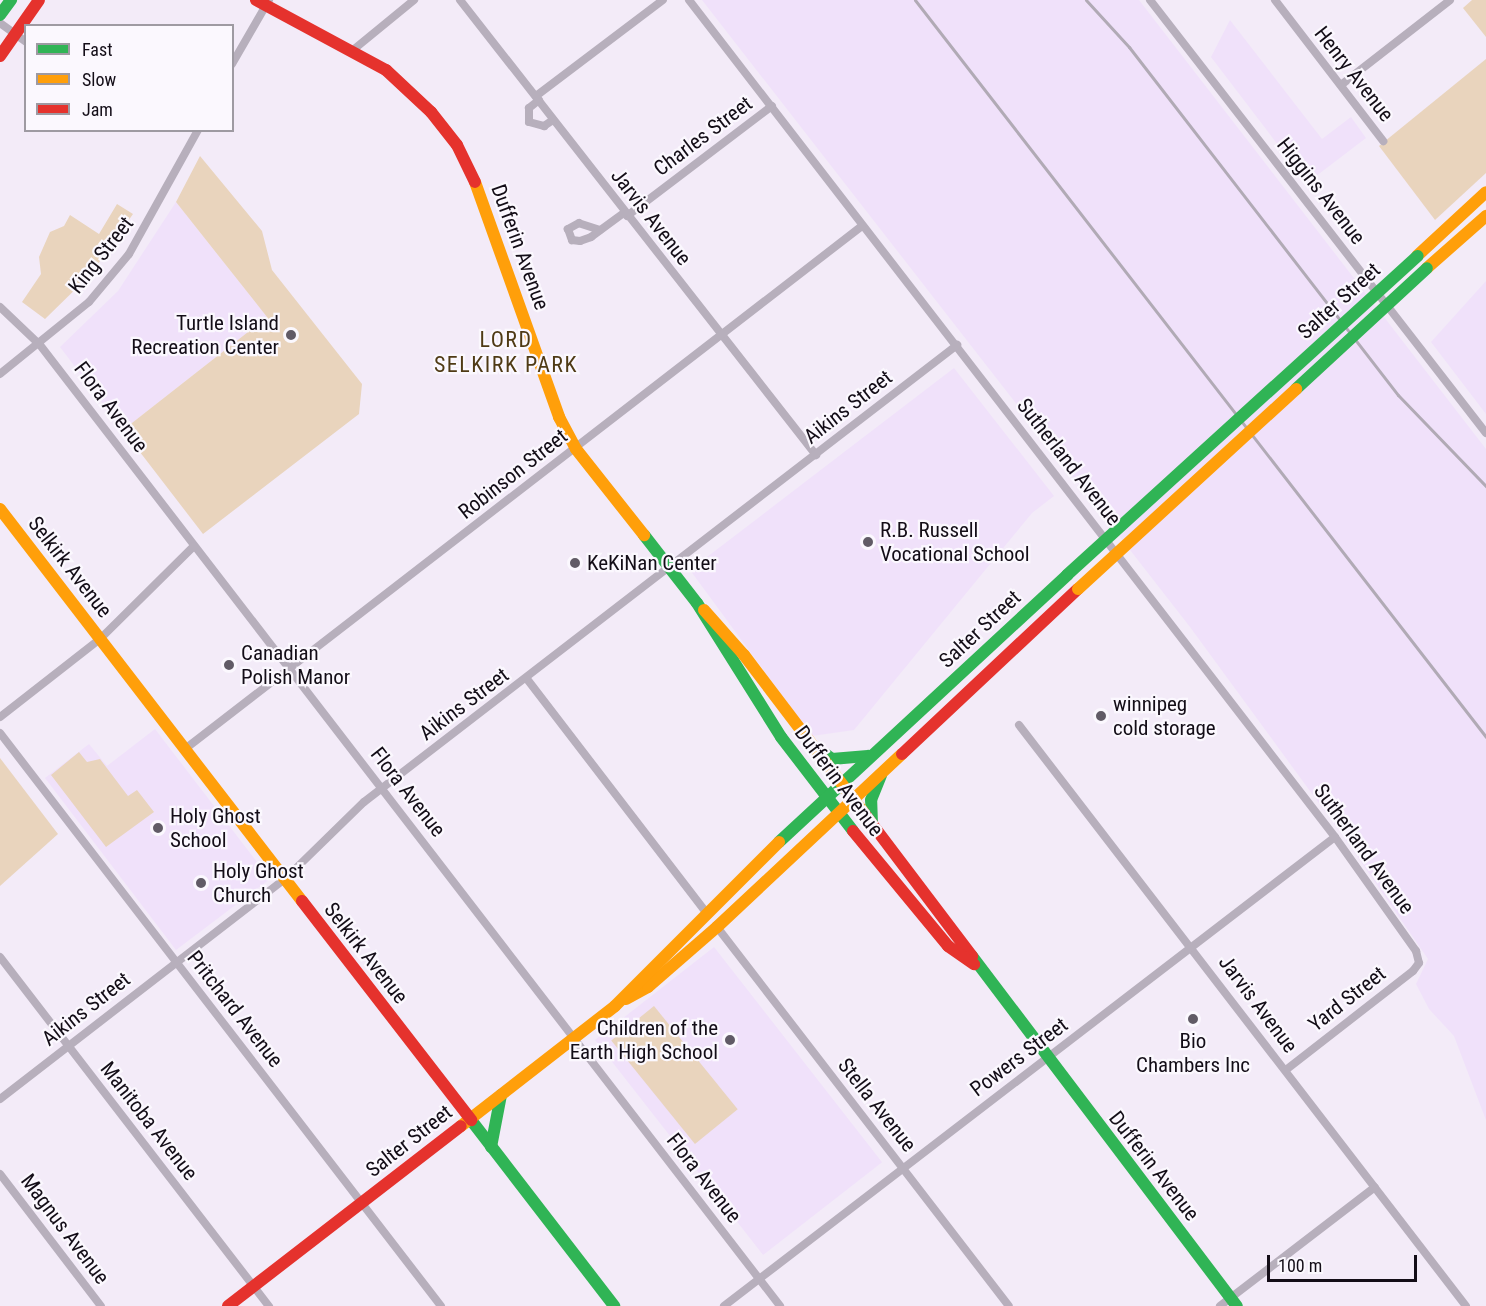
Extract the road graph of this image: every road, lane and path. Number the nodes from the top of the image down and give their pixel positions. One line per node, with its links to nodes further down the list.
1 (11, 0): 11 (main road)
2 (39, 0): 13 (main road)
3 (414, 0): 15 (street)
4 (460, 0): 19 (street, Jarvis Avenue)
5 (663, 0): 19 (street)
6 (689, 0): 20 (street, Sutherland Avenue)
7 (1150, 0): 34 (street, Higgins Avenue)
8 (1275, 0): 18 (street, Henry Avenue)
9 (1450, 0): 18 (street)
10 (263, 2): 15 (main road, Dufferin Avenue); 17 (street)
11 (0, 15)
12 (0, 23): 14 (street)
13 (27, 24)
14 (20, 38): 16 (main road)
15 (352, 51): 35 (main road, Dufferin Avenue)
16 (0, 56)
17 (234, 60)
18 (1341, 85): 23 (street, Henry Avenue)
19 (537, 98): 21 (street, Jarvis Avenue); 21 (street)
20 (772, 106): 25 (street, Charles Street); 27 (street, Sutherland Avenue)
21 (553, 120): 25 (street, Jarvis Avenue)
22 (197, 132): 31 (street, King Street)
23 (1383, 141)
24 (1486, 192): 49 (main road, Salter Street, bridge)
25 (626, 214): 28 (street, Charles Street); 30 (street, Jarvis Avenue)
26 (1486, 216): 50 (main road, Salter Street, bridge)
27 (862, 226): 30 (street, Robinson Street); 32 (street, Sutherland Avenue)
28 (600, 230)
29 (0, 307): 31 (street, Flora Avenue)
30 (721, 337): 35 (street, Robinson Street); 36 (street, Jarvis Avenue)
31 (40, 345): 33 (street, King Street); 38 (street, Flora Avenue)
32 (957, 345): 36 (street, Aikins Street); 57 (street, Sutherland Avenue)
33 (0, 374)
34 (1486, 433)
35 (576, 448): 39 (main road, Dufferin Avenue); 42 (street, Robinson Street)
36 (816, 455): 39 (street, Aikins Street)
37 (0, 509): 41 (main road, Selkirk Avenue)
38 (194, 546): 41 (street); 42 (street, Flora Avenue)
39 (670, 567): 40 (main road, Dufferin Avenue); 43 (street, Aikins Street)
40 (697, 603): 47 (main road, Dufferin Avenue); 53 (main road, Dufferin Avenue)
41 (100, 639): 44 (street); 48 (main road, Selkirk Avenue)
42 (290, 670): 48 (street, Robinson Street); 52 (street, Flora Avenue)
43 (527, 680): 52 (street, Aikins Street); 59 (street)
44 (0, 717)
45 (1019, 725): 61 (street, Jarvis Avenue)
46 (0, 733): 64 (street, Pritchard Avenue)
47 (809, 743): 49 (main road); 51 (main road, Dufferin Avenue)
48 (185, 749): 58 (main road, Selkirk Avenue)
49 (868, 756): 51 (main road, Salter Street)
50 (884, 769): 54 (main road, Salter Street); 56 (main road)
51 (841, 783): 53 (main road, Salter Street); 54 (main road, Dufferin Avenue)
52 (382, 788): 58 (street, Aikins Street); 67 (street, Flora Avenue)
53 (825, 796): 55 (main road, Dufferin Avenue); 59 (main road, Salter Street)
54 (852, 798): 55 (main road, Salter Street); 56 (main road, Dufferin Avenue)
55 (837, 812): 60 (main road, Salter Street); 65 (main road, Dufferin Avenue)
56 (873, 828): 65 (main road, Dufferin Avenue)
57 (1335, 837): 61 (street, Powers Street); 62 (street, Sutherland Avenue)
58 (285, 879): 64 (street, Aikins Street); 73 (main road, Selkirk Avenue)
59 (706, 912): 66 (main road, Salter Street)
60 (717, 927): 66 (main road, Salter Street); 75 (street, Stella Avenue)
61 (1191, 947): 69 (street, Powers Street); 70 (street, Jarvis Avenue)
62 (1416, 951): 70 (street, Yard Street)
63 (0, 957): 68 (street, Manitoba Avenue)
64 (176, 962): 68 (street, Aikins Street); 78 (street, Pritchard Avenue)
65 (974, 964): 69 (main road, Dufferin Avenue)
66 (615, 1006): 67 (main road, Salter Street)
67 (574, 1038): 71 (main road, Salter Street); 79 (street, Flora Avenue)
68 (68, 1046): 72 (street, Aikins Street); 80 (street, Manitoba Avenue)
69 (1047, 1059): 75 (street, Powers Street); 81 (main road, Dufferin Avenue)
70 (1286, 1070): 77 (street, Jarvis Avenue)
71 (501, 1095): 73 (main road, Salter Street); 74 (main road)
72 (0, 1099)
73 (469, 1119): 74 (main road, Selkirk Avenue); 78 (main road, Salter Street)
74 (491, 1147): 86 (main road, Selkirk Avenue)
75 (903, 1168): 79 (street, Powers Street); 89 (street, Stella Avenue)
76 (0, 1174): 82 (street, Magnus Avenue)
77 (1375, 1186): 81 (street); 91 (street, Jarvis Avenue)
78 (361, 1203): 80 (main road, Salter Street); 85 (street, Pritchard Avenue)
79 (759, 1279): 87 (street, Powers Street); 88 (street, Flora Avenue)
80 (254, 1287): 83 (main road, Salter Street); 84 (street, Manitoba Avenue)
81 (1234, 1302): 90 (street)
82 (101, 1306)
83 (228, 1306)
84 (269, 1306)
85 (441, 1306)
86 (614, 1306)
87 (724, 1306)
88 (780, 1306)
89 (1009, 1306)
90 (1220, 1306)
91 (1466, 1306)

